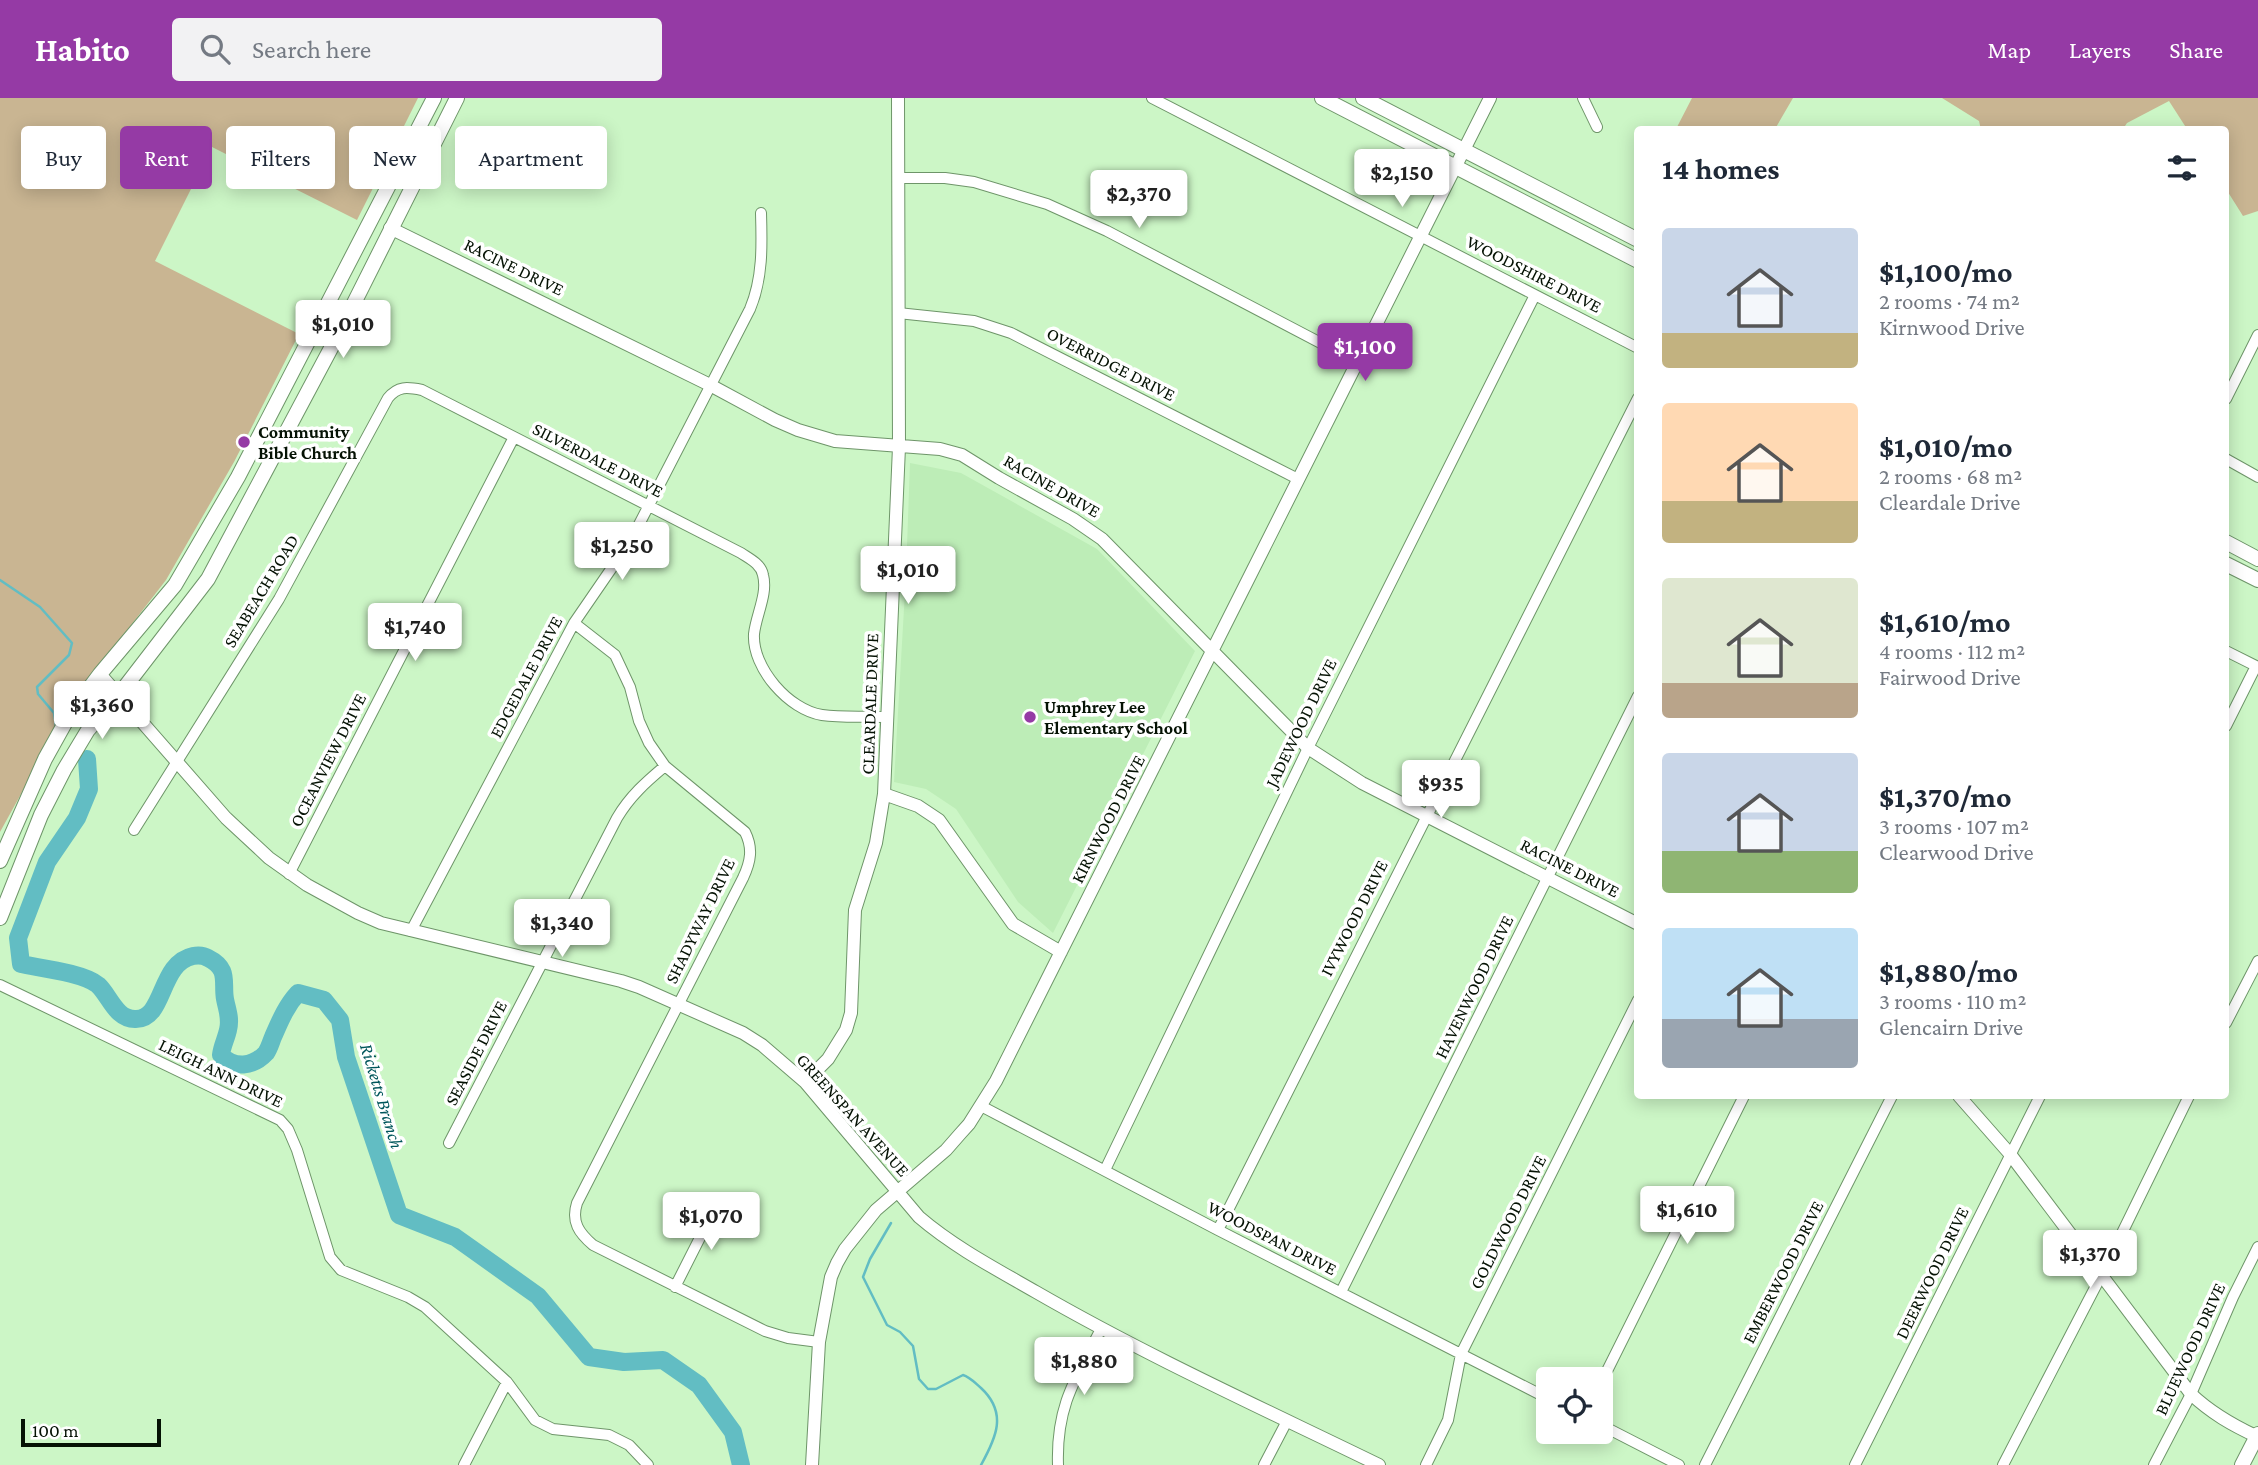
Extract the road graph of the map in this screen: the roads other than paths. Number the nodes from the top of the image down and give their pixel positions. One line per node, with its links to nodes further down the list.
1 (434, 98): 14 (main road)
2 (898, 98): 12 (street, CLEARDALE DRIVE)
3 (1152, 98): 16 (street, WOODSHIRE DRIVE)
4 (1322, 98): 11 (main road)
5 (1363, 98): 10 (main road)
6 (1490, 98): 10 (street, KIRNWOOD DRIVE)
7 (1583, 98): 9 (street)
8 (455, 99): 15 (main road)
9 (1597, 127)
10 (1463, 150): 11 (street, KIRNWOOD DRIVE); 17 (main road)
11 (1455, 167): 16 (street, KIRNWOOD DRIVE); 18 (main road)
12 (898, 178): 20 (street, CLEARDALE DRIVE); 25 (street)
13 (761, 212): 26 (street, EDGEDALE DRIVE)
14 (371, 219): 15 (main road, RACINE DRIVE); 21 (main road)
15 (390, 228): 22 (main road); 26 (street, RACINE DRIVE)
16 (1420, 236): 19 (street, WOODSHIRE DRIVE); 25 (street, KIRNWOOD DRIVE)
17 (1634, 238)
18 (1634, 259)
19 (1535, 295): 24 (street, WOODSHIRE DRIVE); 49 (street, JADEWOOD DRIVE)
20 (898, 313): 31 (street, CLEARDALE DRIVE); 34 (street, OVERRIDGE DRIVE)
21 (318, 324): 22 (main road); 44 (main road)
22 (338, 335): 45 (main road)
23 (2258, 335): 28 (street)
24 (1634, 346)
25 (1357, 362): 34 (street, KIRNWOOD DRIVE)
26 (710, 384): 31 (street, RACINE DRIVE); 35 (street, EDGEDALE DRIVE)
27 (422, 390): 30 (street, SILVERDALE DRIVE); 51 (street, SEABEACH ROAD)
28 (2229, 393)
29 (1634, 406): 55 (street, IVYWOOD DRIVE)
30 (514, 437): 35 (street, SILVERDALE DRIVE); 58 (street, OCEANVIEW DRIVE)
31 (899, 447): 41 (street, RACINE DRIVE); 47 (street, CLEARDALE DRIVE)
32 (2229, 461): 33 (street)
33 (2258, 477)
34 (1298, 479): 41 (street, KIRNWOOD DRIVE)
35 (649, 506): 40 (street, EDGEDALE DRIVE); 47 (street, SILVERDALE DRIVE)
36 (2229, 544): 37 (main road)
37 (2258, 559)
38 (2229, 566): 39 (main road)
39 (2258, 580)
40 (574, 623): 52 (street, SHADYWAY DRIVE); 62 (street, EDGEDALE DRIVE)
41 (1211, 652): 49 (street, RACINE DRIVE); 63 (street, KIRNWOOD DRIVE)
42 (2229, 652): 43 (street)
43 (2257, 666): 48 (street)
44 (100, 674): 45 (street, GREENSPAN AVENUE); 50 (main road)
45 (118, 696): 51 (street, GREENSPAN AVENUE); 53 (main road)
46 (1634, 704): 59 (street, HAVENWOOD DRIVE)
47 (887, 717): 54 (street, CLEARDALE DRIVE)
48 (2229, 720)
49 (1308, 748): 55 (street, RACINE DRIVE); 79 (street, JADEWOOD DRIVE)
50 (45, 759): 53 (main road); 57 (main road)
51 (177, 761): 56 (street, SEABEACH ROAD); 58 (street, GREENSPAN AVENUE)
52 (665, 766): 65 (street, SEASIDE DRIVE); 67 (street, SHADYWAY DRIVE)
53 (64, 770): 60 (main road)
54 (884, 794): 63 (street); 70 (street, CLEARDALE DRIVE)
55 (1425, 816): 59 (street, RACINE DRIVE); 82 (street, IVYWOOD DRIVE)
56 (134, 830)
57 (0, 860)
58 (289, 874): 62 (street, GREENSPAN AVENUE)
59 (1548, 878): 61 (street, RACINE DRIVE); 86 (street, HAVENWOOD DRIVE)
60 (0, 918)
61 (1634, 922)
62 (411, 931): 65 (street, GREENSPAN AVENUE)
63 (1061, 952): 76 (street, KIRNWOOD DRIVE)
64 (2258, 961): 69 (street)
65 (542, 962): 67 (street, GREENSPAN AVENUE); 77 (street, SEASIDE DRIVE)
66 (0, 985): 91 (street, LEIGH ANN DRIVE)
67 (678, 1004): 70 (street, GREENSPAN AVENUE); 85 (street, SHADYWAY DRIVE)
68 (1634, 1008): 89 (street, GOLDWOOD DRIVE)
69 (2229, 1017)
70 (805, 1082): 80 (street, GREENSPAN AVENUE)
71 (1743, 1099): 90 (street)
72 (1890, 1099): 105 (street, EMBERWOOD DRIVE)
73 (1962, 1099): 78 (street)
74 (2038, 1099): 78 (street, DEERWOOD DRIVE)
75 (2188, 1099): 84 (street)
76 (981, 1106): 79 (street, WOODSPAN DRIVE); 80 (street, KIRNWOOD DRIVE)
77 (449, 1143)
78 (2011, 1154): 84 (street); 106 (street, DEERWOOD DRIVE)
79 (1105, 1170): 82 (street, WOODSPAN DRIVE)
80 (897, 1192): 87 (street, GREENSPAN AVENUE); 88 (street, KIRNWOOD DRIVE)
81 (718, 1202): 85 (street)
82 (1218, 1230): 86 (street, WOODSPAN DRIVE)
83 (2258, 1247): 93 (street, BLUEWOOD DRIVE)
84 (2101, 1276): 93 (street); 107 (street)
85 (675, 1287): 88 (street)
86 (1341, 1292): 89 (street, WOODSPAN DRIVE)
87 (1101, 1329): 94 (street, GREENSPAN AVENUE); 100 (street)
88 (819, 1342): 99 (street, KIRNWOOD DRIVE)
89 (1461, 1354): 92 (street, WOODSPAN DRIVE); 103 (street, GOLDWOOD DRIVE)
90 (1609, 1367)
91 (507, 1382): 97 (street, LEIGH ANN DRIVE); 98 (street)
92 (1536, 1392)
93 (2191, 1394): 96 (street); 108 (street, BLUEWOOD DRIVE)
94 (1287, 1421): 101 (street); 102 (street, GREENSPAN AVENUE)
95 (1613, 1431): 104 (street)
96 (2258, 1436): 109 (main road)
97 (642, 1463)
98 (464, 1465)
99 (812, 1465)
100 (1058, 1465)
101 (1264, 1465)
102 (1379, 1465)
103 (1426, 1465)
104 (1679, 1465)
105 (1705, 1465)
106 (1854, 1465)
107 (2003, 1465)
108 (2154, 1465)
109 (2242, 1465)

